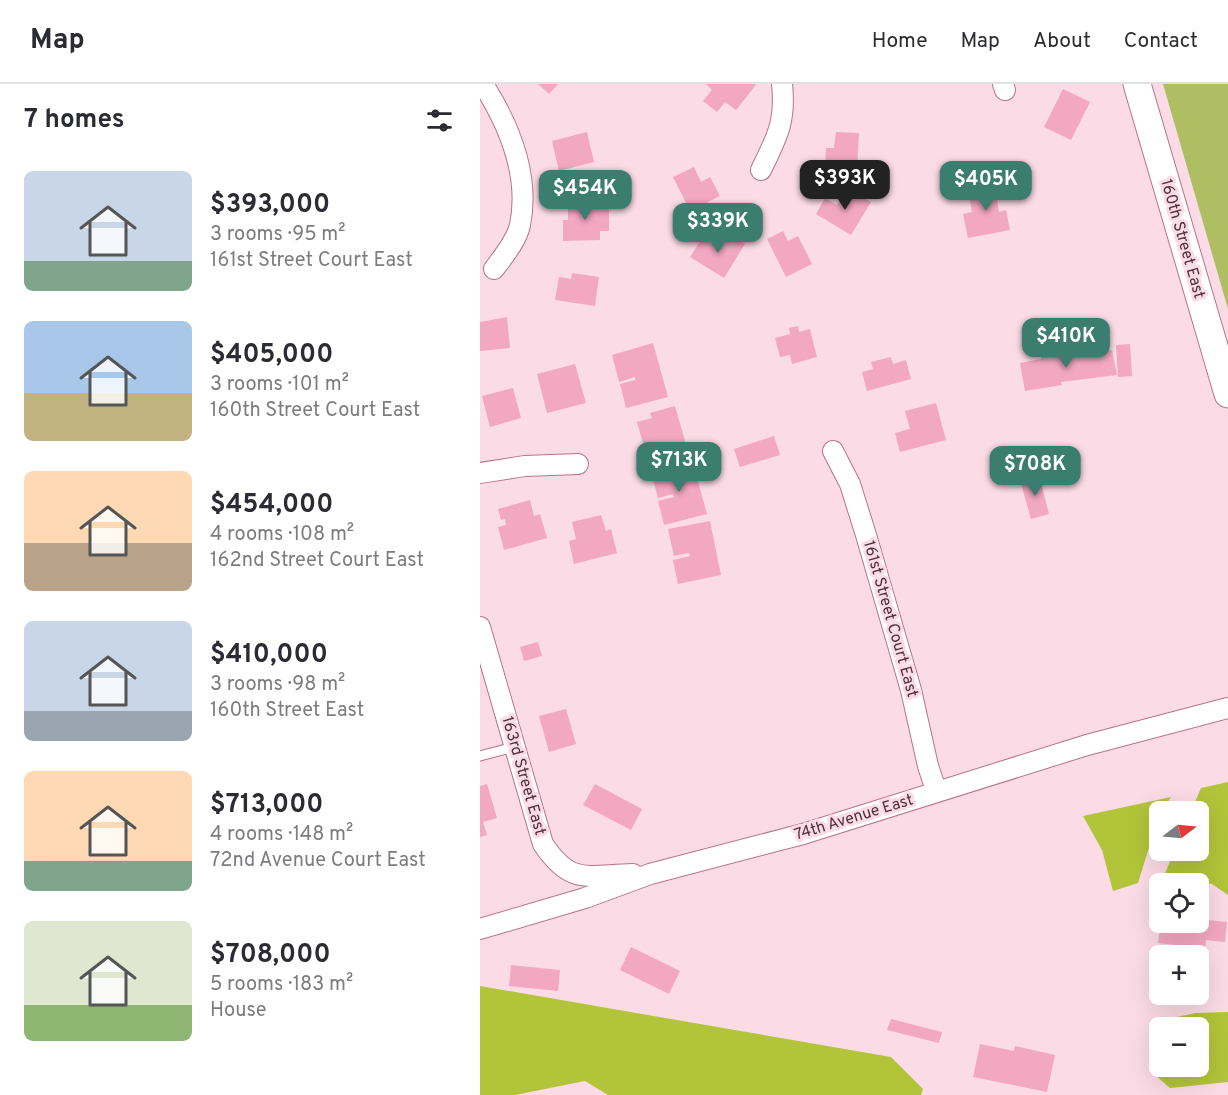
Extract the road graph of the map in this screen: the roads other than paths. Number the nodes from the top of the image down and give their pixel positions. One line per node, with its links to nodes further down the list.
1 (483, 84): 5 (street)
2 (782, 84): 4 (street)
3 (1137, 84): 6 (main road, 160th Street East)
4 (760, 170)
5 (494, 269)
6 (1228, 394)
7 (833, 451): 14 (street, 161st Street Court East)
8 (578, 464): 9 (street)
9 (480, 473)
10 (480, 627): 12 (street, 163rd Street East)
11 (1228, 708): 14 (street, 74th Avenue East)
12 (514, 747): 13 (lane); 15 (street, 163rd Street East)
13 (480, 756)
14 (936, 790): 15 (street, 74th Avenue East)
15 (650, 874): 16 (street, 74th Avenue East)
16 (480, 929)

